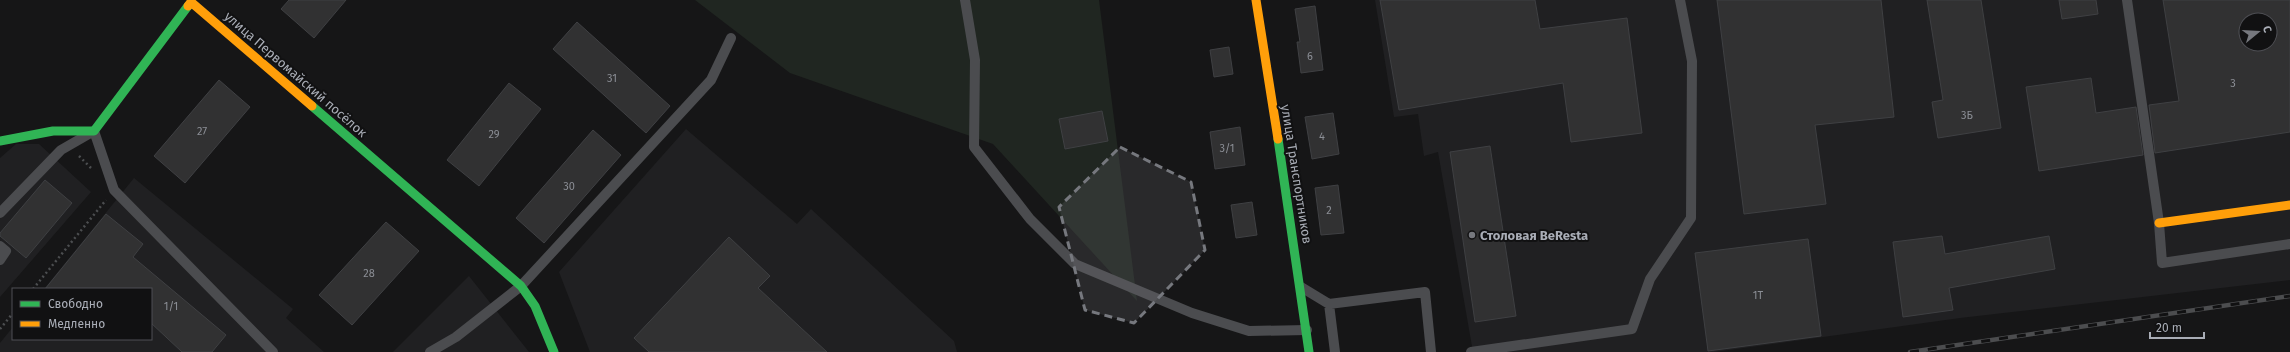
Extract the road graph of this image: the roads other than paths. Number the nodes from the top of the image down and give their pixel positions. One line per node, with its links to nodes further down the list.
1 (965, 0): 18 (lane)
2 (1256, 0): 16 (street, улица Транспортников)
3 (1680, 0): 25 (lane)
4 (2127, 0): 11 (lane)
5 (191, 1): 7 (street, улица Первомайский посёлок); 15 (street, улица Первомайский посёлок)
6 (731, 38): 15 (lane)
7 (94, 131): 8 (street); 10 (lane); 19 (lane)
8 (0, 141)
9 (2290, 205): 11 (street)
10 (0, 213)
11 (2158, 223): 12 (lane)
12 (2290, 244)
13 (0, 246): 14 (lane)
14 (0, 260)
15 (521, 286): 20 (lane); 21 (street, улица Первомайский посёлок)
16 (1301, 287): 17 (lane); 18 (street, улица Транспортников)
17 (1329, 304): 23 (lane); 24 (lane)
18 (1307, 330): 22 (street, улица Транспортников)
19 (273, 352)
20 (430, 352)
21 (554, 352)
22 (1309, 352)
23 (1335, 352)
24 (1431, 352)
25 (1471, 352)

